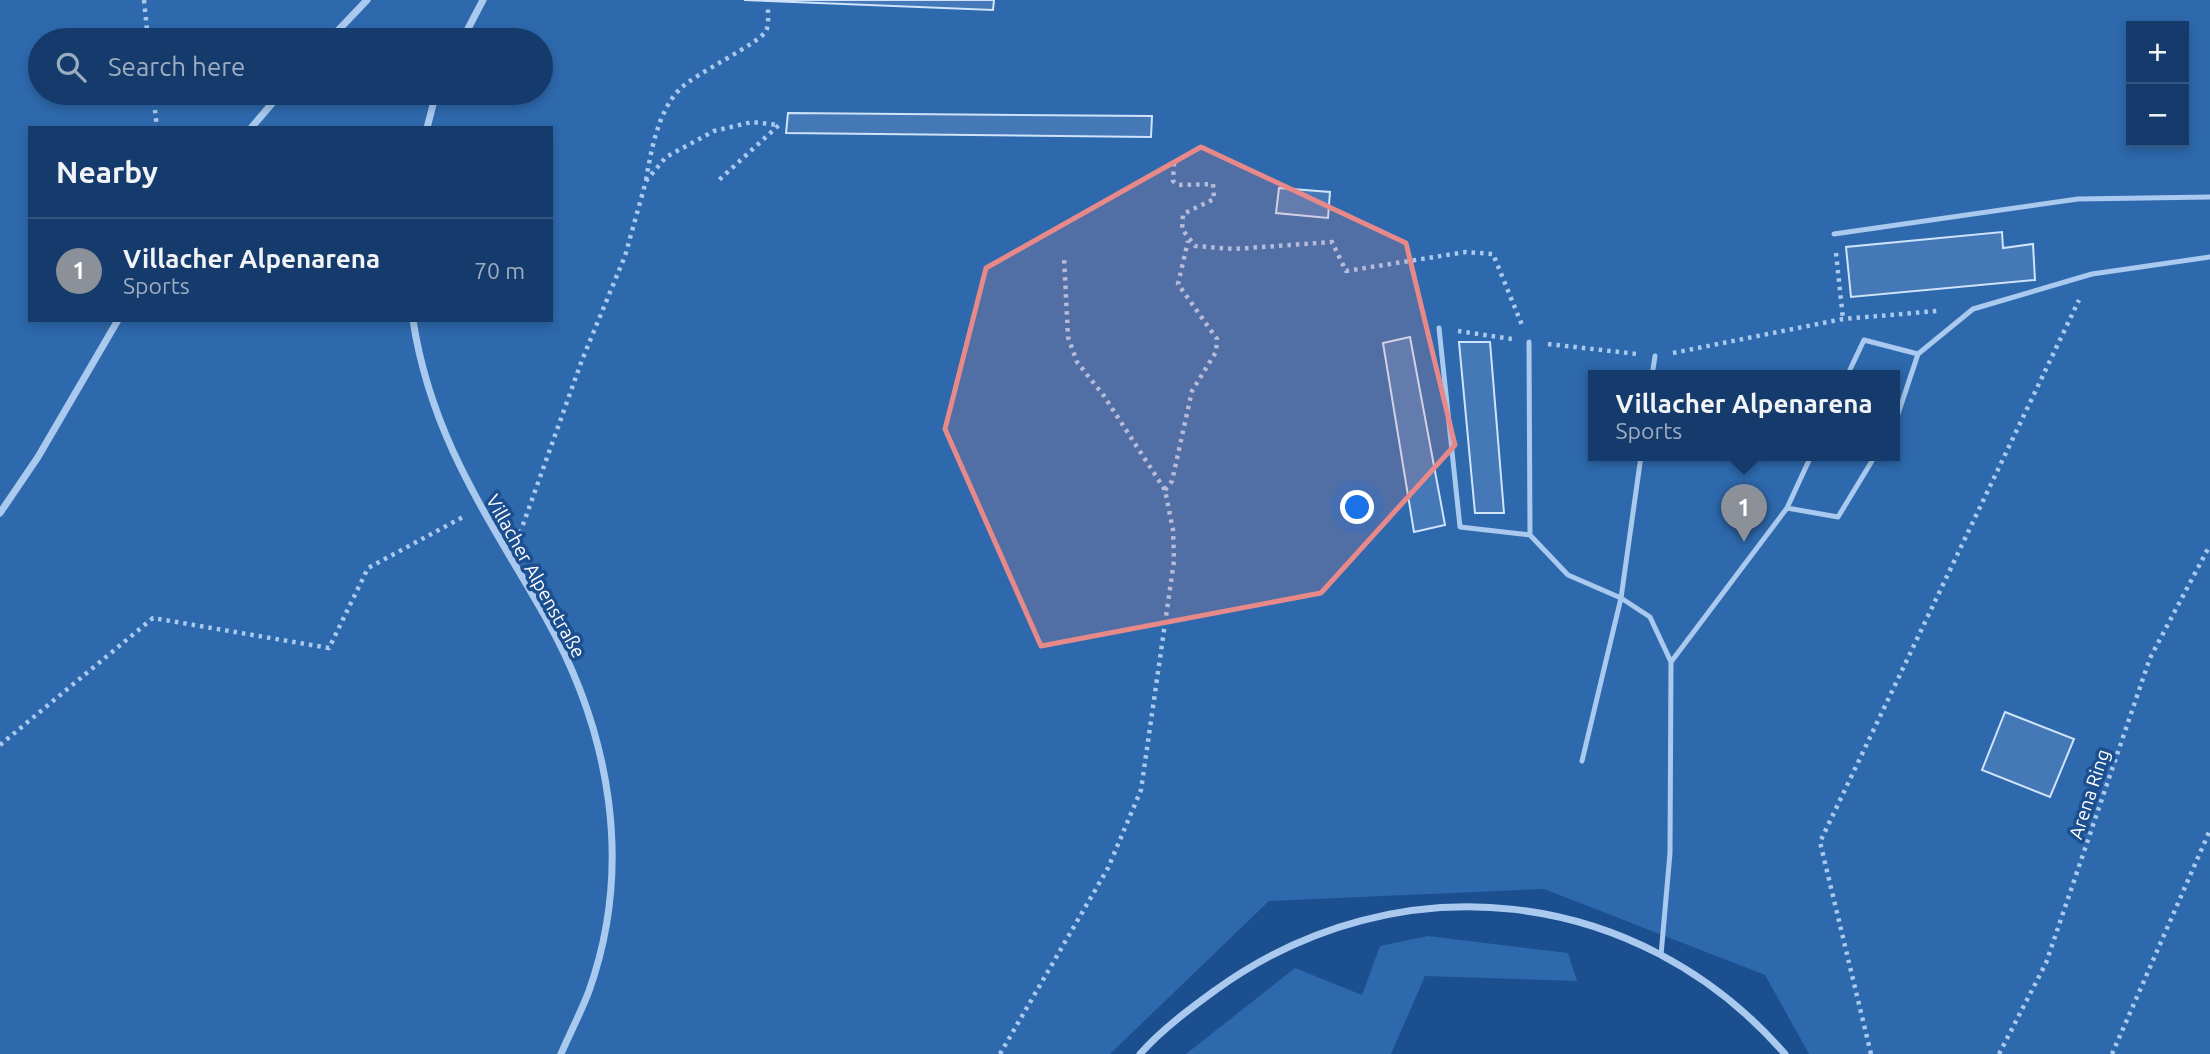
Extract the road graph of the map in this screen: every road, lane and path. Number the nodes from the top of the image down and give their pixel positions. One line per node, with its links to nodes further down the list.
1 (144, 0): 5 (path)
2 (367, 0): 6 (street)
3 (483, 0): 7 (street)
4 (768, 9): 16 (path)
5 (147, 28)
6 (340, 28)
7 (468, 28)
8 (154, 105): 11 (path)
9 (271, 105): 12 (street)
10 (433, 105): 13 (street)
11 (157, 126)
12 (253, 126)
13 (428, 126)
14 (1174, 163): 19 (path)
15 (719, 180): 16 (path)
16 (646, 181): 44 (path)
17 (2210, 197): 18 (lane)
18 (1834, 234)
19 (1188, 241): 29 (path); 38 (path)
20 (1836, 253): 25 (path)
21 (1064, 257): 38 (path)
22 (2210, 257): 23 (lane)
23 (2092, 274): 24 (lane); 55 (path)
24 (1973, 309): 25 (path); 30 (lane)
25 (1843, 318): 31 (path)
26 (117, 322): 41 (street)
27 (413, 322): 40 (street, Villacher Alpenstraße)
28 (1439, 328): 29 (path); 42 (lane)
29 (1529, 342): 31 (path); 42 (lane)
30 (1919, 354): 33 (lane); 34 (lane)
31 (1655, 356): 32 (lane)
32 (1653, 370)
33 (1850, 370)
34 (1900, 411)
35 (1640, 461): 45 (lane)
36 (1809, 461): 39 (lane)
37 (1872, 461): 39 (lane)
38 (1165, 489): 52 (path)
39 (1787, 508): 46 (lane)
40 (479, 509): 44 (street, Villacher Alpenstraße); 47 (path)
41 (0, 513)
42 (1530, 535): 45 (lane)
43 (2210, 545): 56 (path, Arena Ring)
44 (508, 555): 51 (street, Villacher Alpenstraße)
45 (1621, 598): 46 (lane); 48 (lane)
46 (1671, 662): 50 (lane)
47 (0, 745)
48 (1582, 761)
49 (2210, 830): 57 (path)
50 (1661, 955): 53 (street); 54 (street)
51 (561, 1054)
52 (1000, 1054)
53 (1140, 1054)
54 (1785, 1054)
55 (1871, 1054)
56 (2000, 1054)
57 (2112, 1054)

